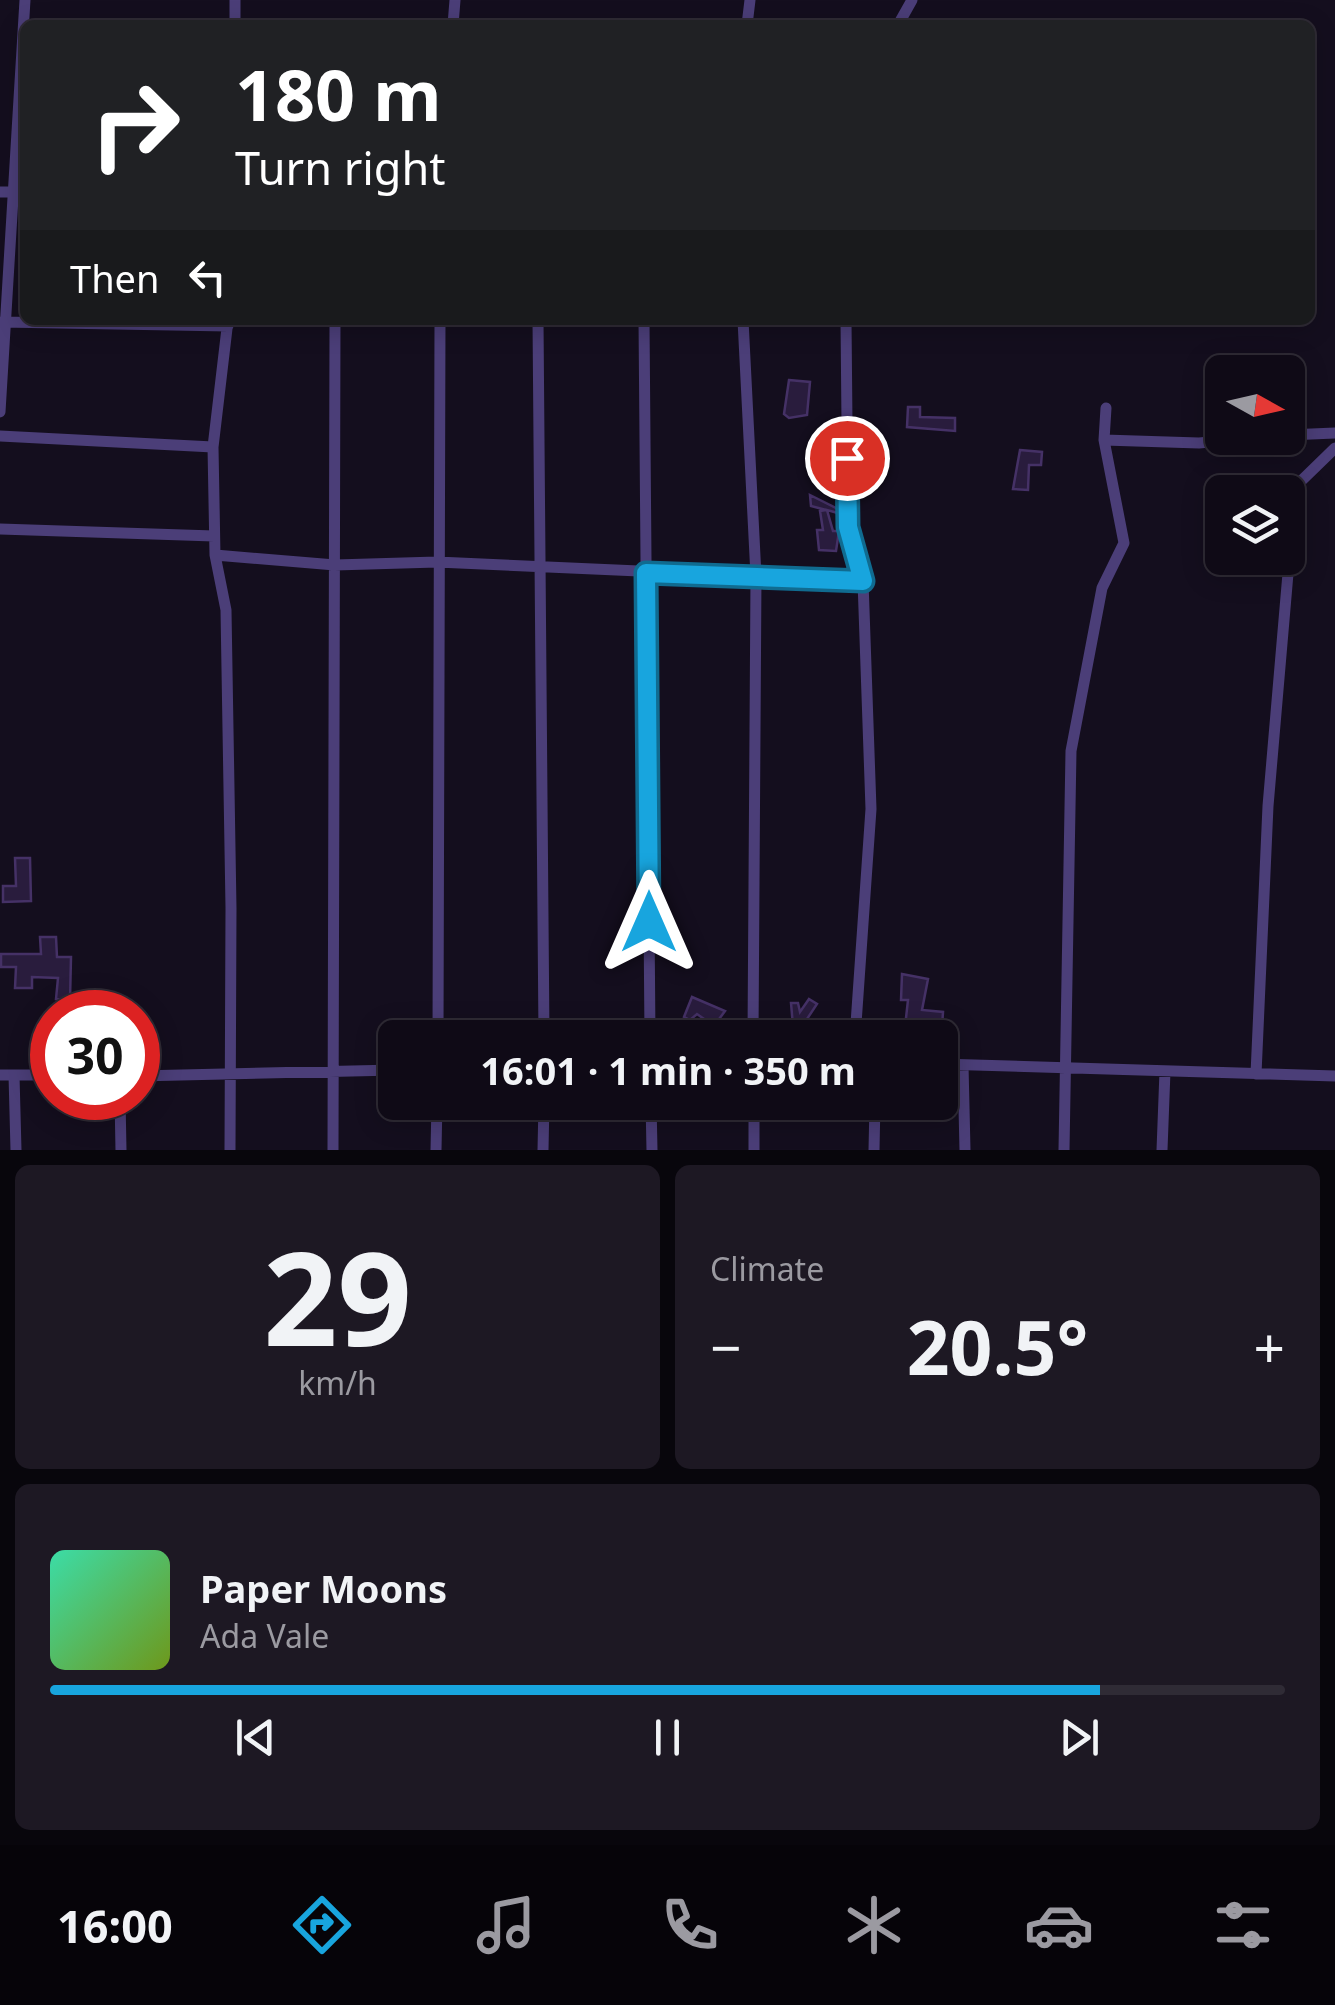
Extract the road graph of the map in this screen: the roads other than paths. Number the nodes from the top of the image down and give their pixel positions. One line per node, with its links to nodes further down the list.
1 (20, 199): 2 (street)
2 (3, 322): 11 (street)
3 (228, 325): 17 (street)
4 (335, 325): 23 (street)
5 (440, 325): 22 (street)
6 (538, 325): 24 (street)
7 (644, 325): 25 (street)
8 (743, 325): 26 (street)
9 (846, 325): 27 (street)
10 (1106, 408): 15 (street)
11 (0, 412)
12 (1335, 433): 13 (street)
13 (1305, 434)
14 (0, 436): 17 (street)
15 (1104, 440): 16 (street); 35 (street)
16 (1205, 442)
17 (212, 447): 20 (street)
18 (1335, 448): 39 (street)
19 (0, 529): 20 (street)
20 (214, 536): 21 (street)
21 (215, 555): 23 (street); 44 (street)
22 (437, 562): 23 (street); 24 (street); 28 (street)
23 (334, 566): 38 (street)
24 (539, 569): 25 (street); 29 (street)
25 (646, 573): 26 (street); 30 (street)
26 (756, 576): 27 (street); 31 (street)
27 (863, 581): 32 (street)
28 (438, 1020)
29 (544, 1020)
30 (650, 1020)
31 (753, 1020)
32 (856, 1020)
33 (958, 1064): 34 (street)
34 (963, 1064): 35 (street); 61 (street)
35 (1066, 1066): 37 (street); 62 (street)
36 (378, 1071): 38 (street)
37 (1165, 1071): 39 (street); 63 (street)
38 (331, 1072): 44 (street); 55 (street)
39 (1256, 1074): 45 (street)
40 (0, 1075): 41 (street)
41 (14, 1075): 42 (street); 52 (street)
42 (30, 1075)
43 (160, 1076): 44 (street)
44 (227, 1076): 54 (street)
45 (1335, 1076)
46 (120, 1120): 53 (street)
47 (437, 1120): 56 (street)
48 (543, 1120): 57 (street)
49 (651, 1120): 58 (street)
50 (754, 1120): 59 (street)
51 (875, 1120): 60 (street)
52 (16, 1150)
53 (121, 1150)
54 (230, 1150)
55 (333, 1150)
56 (436, 1150)
57 (542, 1150)
58 (652, 1150)
59 (754, 1150)
60 (874, 1150)
61 (966, 1150)
62 (1064, 1150)
63 (1162, 1150)

